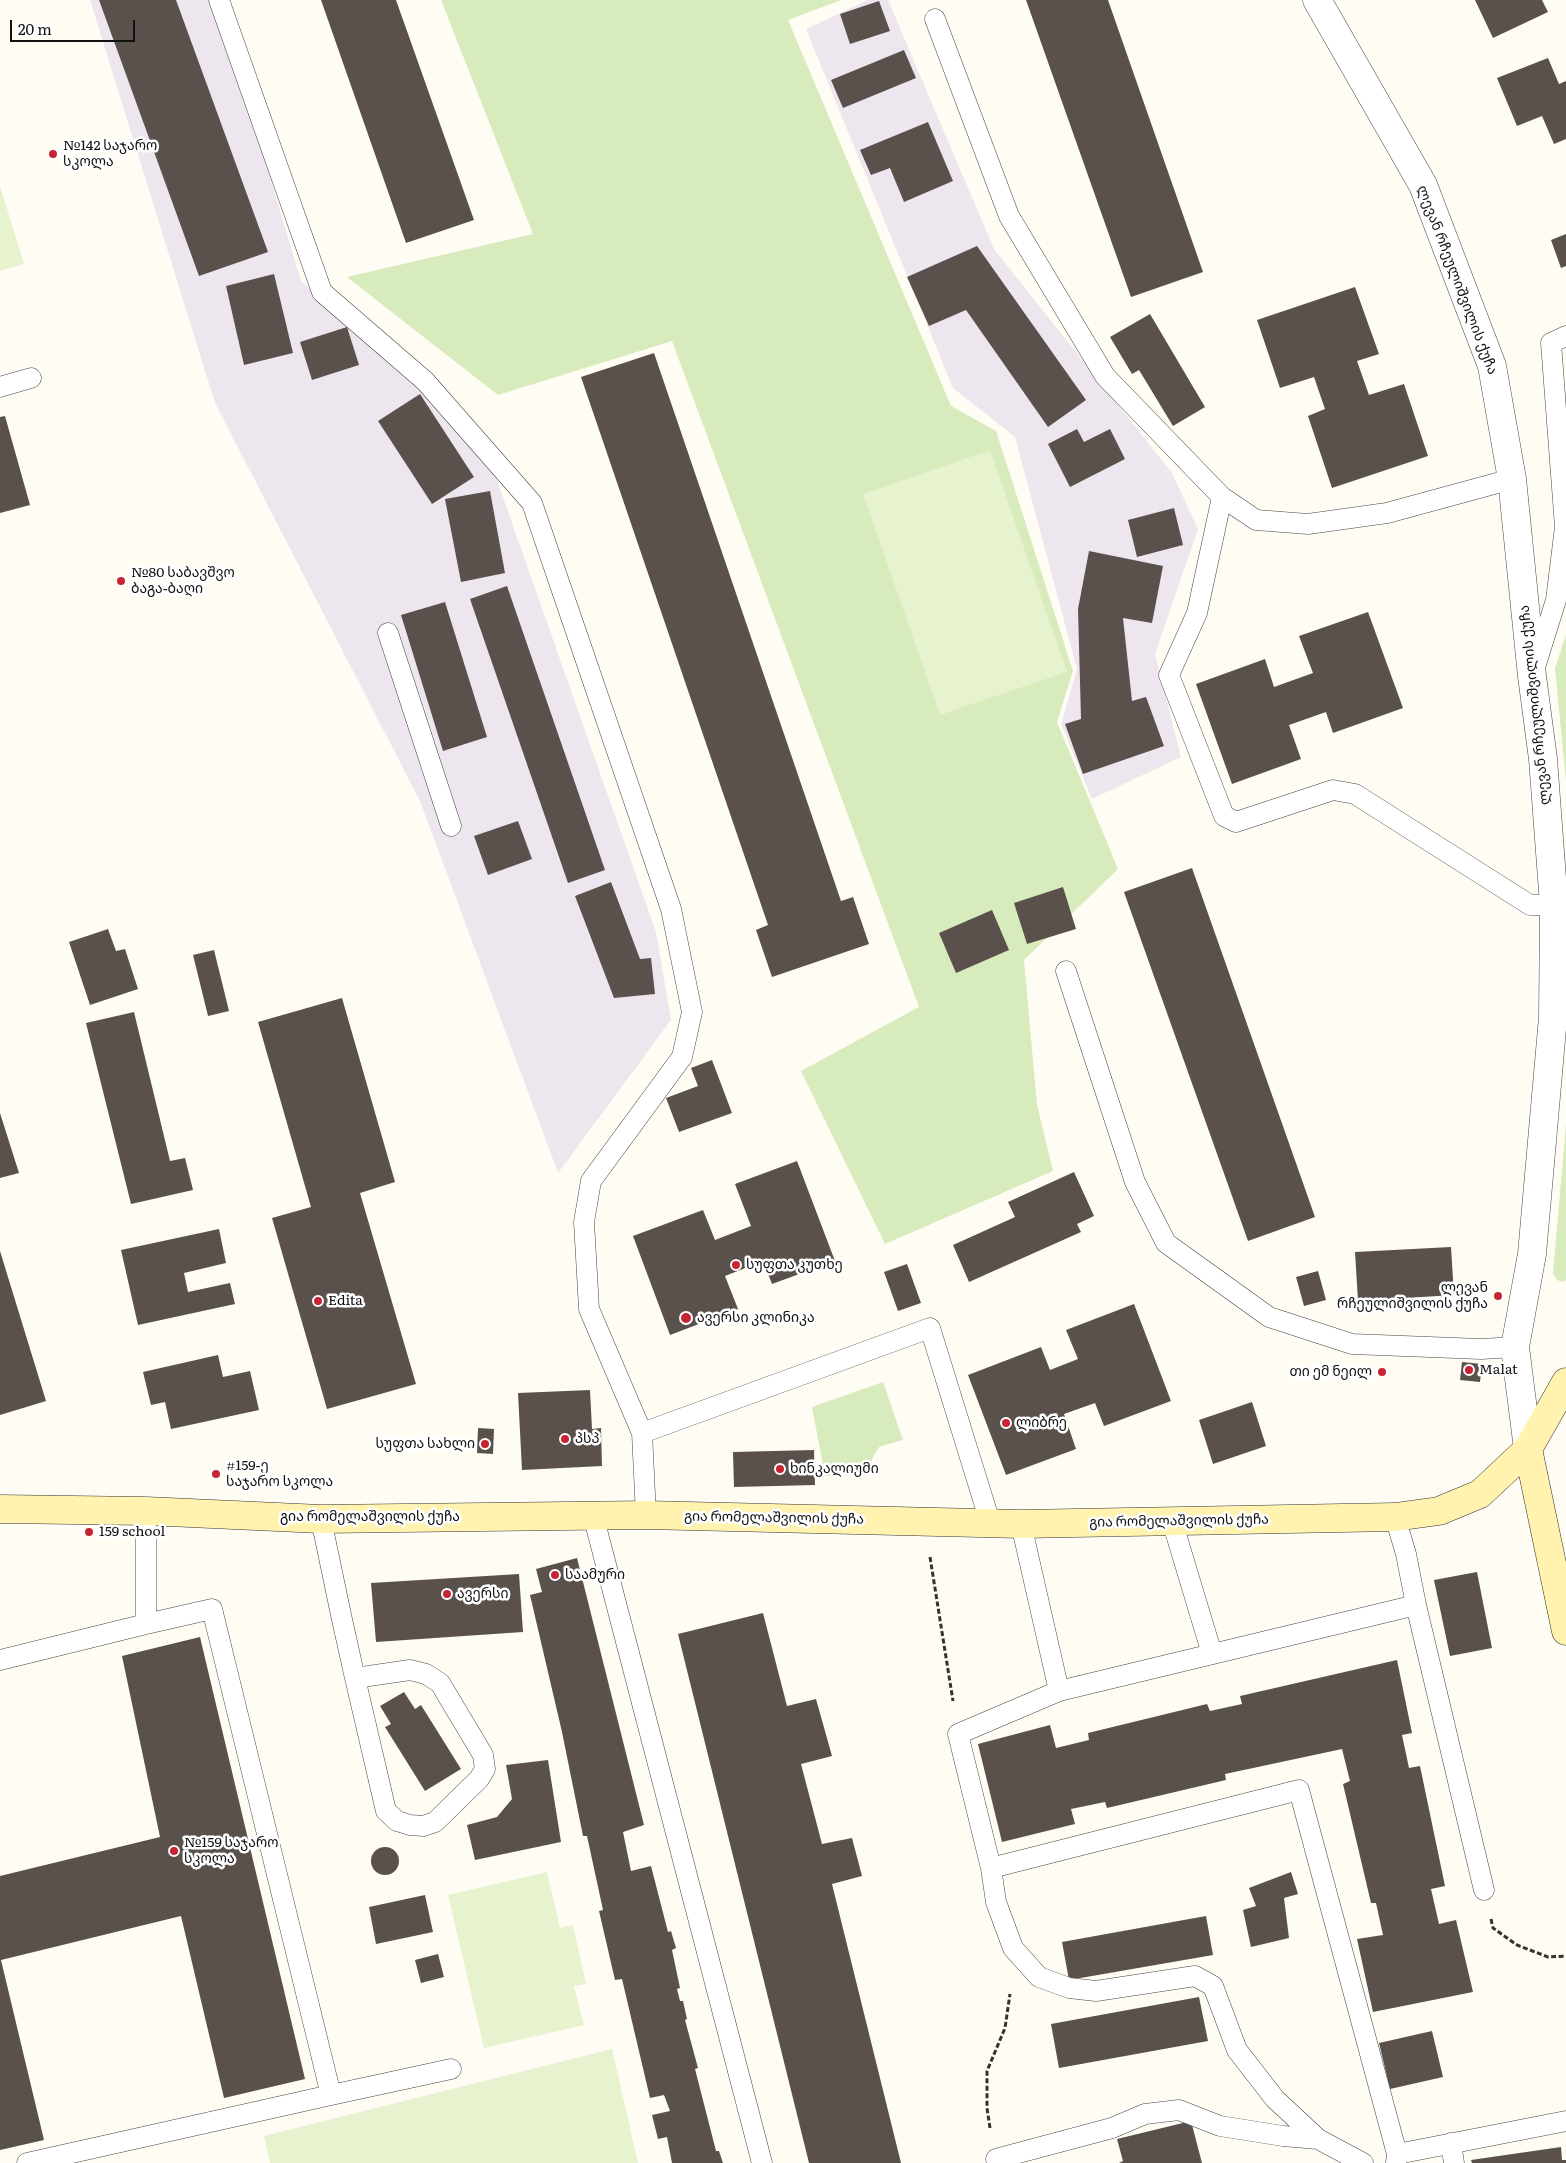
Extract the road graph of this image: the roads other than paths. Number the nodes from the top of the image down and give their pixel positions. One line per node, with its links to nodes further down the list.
1 (219, 0): 16 (lane)
2 (1317, 0): 7 (street, ლევან რჩეულიშვილის ქუჩა)
3 (935, 19): 8 (lane)
4 (1566, 336): 10 (lane)
5 (31, 378): 6 (lane)
6 (0, 387)
7 (1512, 479): 8 (lane); 10 (street, ლევან რჩეულიშვილის ქუჩა)
8 (1222, 497): 12 (lane)
9 (388, 633): 11 (lane)
10 (1532, 676): 12 (street, ლევან რჩეულიშვილის ქუჩა)
11 (451, 826)
12 (1554, 905): 14 (street, ლევან რჩეულიშვილის ქუჩა)
13 (1066, 971): 14 (lane)
14 (1515, 1347): 17 (street, ლევან რჩეულიშვილის ქუჩა)
15 (1566, 1382): 17 (street, გია რომელაშვილის ქუჩა)
16 (642, 1432): 21 (lane); 25 (lane)
17 (1528, 1450): 22 (street, გია რომელაშვილის ქუჩა); 29 (street)
18 (0, 1509): 19 (street, გია რომელაშვილის ქუჩა)
19 (146, 1511): 23 (street, გია რომელაშვილის ქუჩა); 28 (lane)
20 (593, 1515): 21 (street, გია რომელაშვილის ქუჩა); 23 (street, გია რომელაშვილის ქუჩა); 44 (lane)
21 (646, 1515): 25 (street, გია რომელაშვილის ქუჩა)
22 (1395, 1517): 24 (street, გია რომელაშვილის ქუჩა); 27 (lane)
23 (321, 1519): 32 (lane)
24 (1172, 1521): 26 (street, გია რომელაშვილის ქუჩა); 30 (lane)
25 (990, 1522): 26 (street, გია რომელაშვილის ქუჩა)
26 (1021, 1524): 33 (lane)
27 (1416, 1605): 30 (lane); 35 (lane)
28 (146, 1624): 31 (lane); 37 (lane)
29 (1566, 1631)
30 (1212, 1654): 33 (lane)
31 (0, 1660)
32 (355, 1678): 32 (lane)
33 (1059, 1691): 34 (lane)
34 (990, 1868): 39 (lane); 41 (lane)
35 (1484, 1890)
36 (451, 2069): 37 (lane)
37 (331, 2095): 43 (lane)
38 (1566, 2120): 40 (lane)
39 (1318, 2139): 42 (lane); 45 (lane)
40 (1451, 2143): 41 (lane); 46 (lane)
41 (1396, 2158)
42 (996, 2161)
43 (27, 2163)
44 (762, 2163)
45 (1363, 2163)
46 (1454, 2163)

